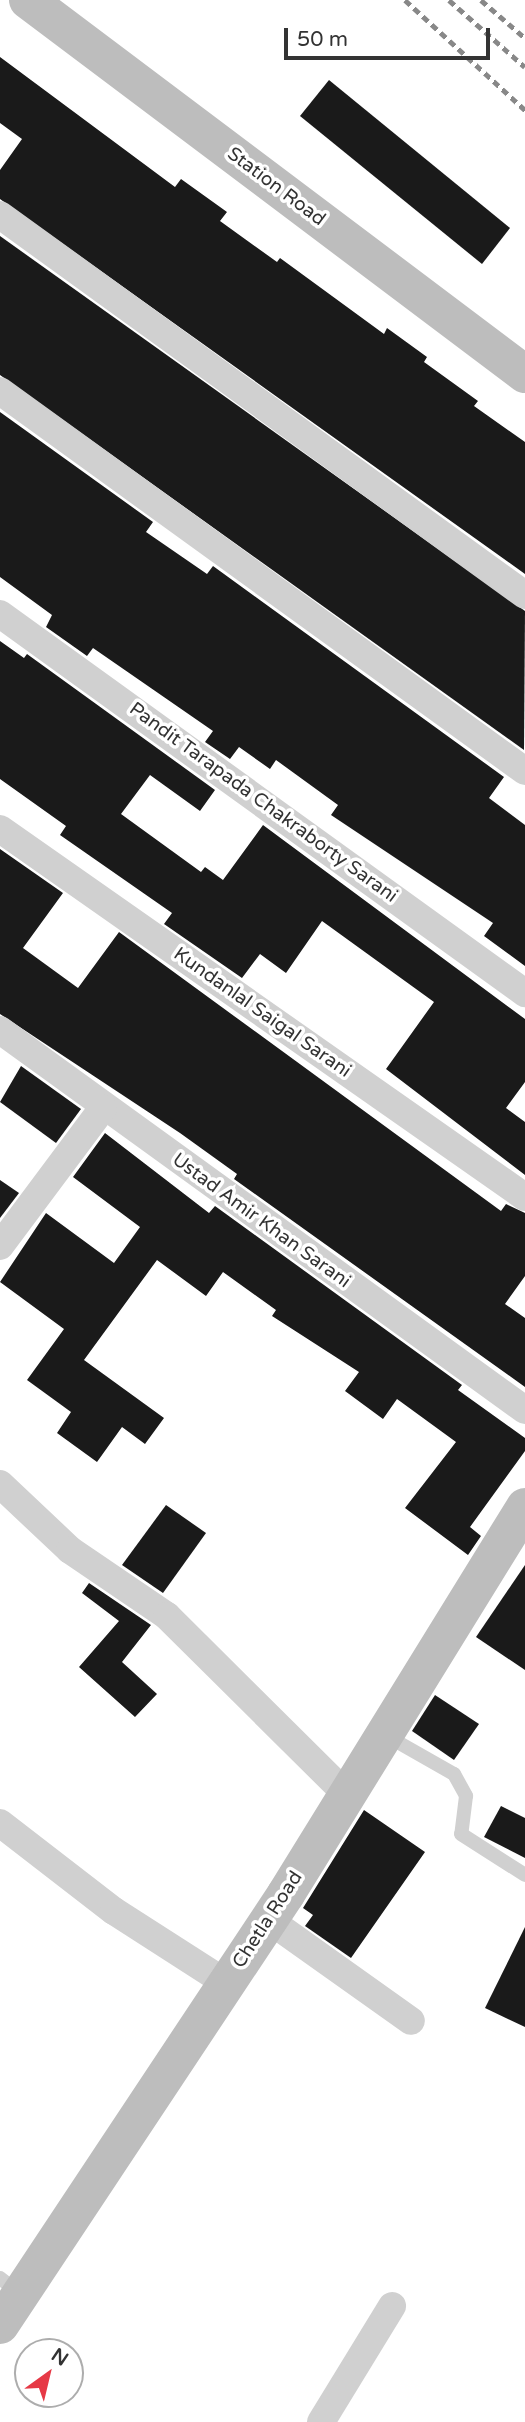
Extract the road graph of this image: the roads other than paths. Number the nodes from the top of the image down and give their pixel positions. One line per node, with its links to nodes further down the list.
1 (27, 0): 3 (main road, Station Road)
2 (0, 215): 5 (street)
3 (525, 374)
4 (0, 391): 7 (street)
5 (525, 595)
6 (0, 614): 9 (street, Pandit Tarapada Chakraborty Sarani)
7 (525, 771)
8 (0, 829): 12 (street, Kundanlal Saigal Sarani)
9 (525, 993)
10 (0, 1030): 11 (street, Ustad Amir Khan Sarani)
11 (103, 1108): 13 (street); 14 (street, Ustad Amir Khan Sarani)
12 (525, 1197)
13 (0, 1246)
14 (525, 1410)
15 (0, 1484): 18 (street)
16 (525, 1507): 17 (main road, Chetla Road)
17 (385, 1735): 18 (main road, Chetla Road); 20 (lane)
18 (346, 1794): 21 (main road, Chetla Road)
19 (0, 1824): 22 (street)
20 (525, 1875)
21 (269, 1920): 22 (main road, Chetla Road); 23 (street)
22 (226, 1983): 24 (main road, Chetla Road)
23 (411, 2021)
24 (10, 2286): 26 (main road, Chetla Road)
25 (392, 2306): 27 (street)
26 (0, 2325)
27 (321, 2422)

